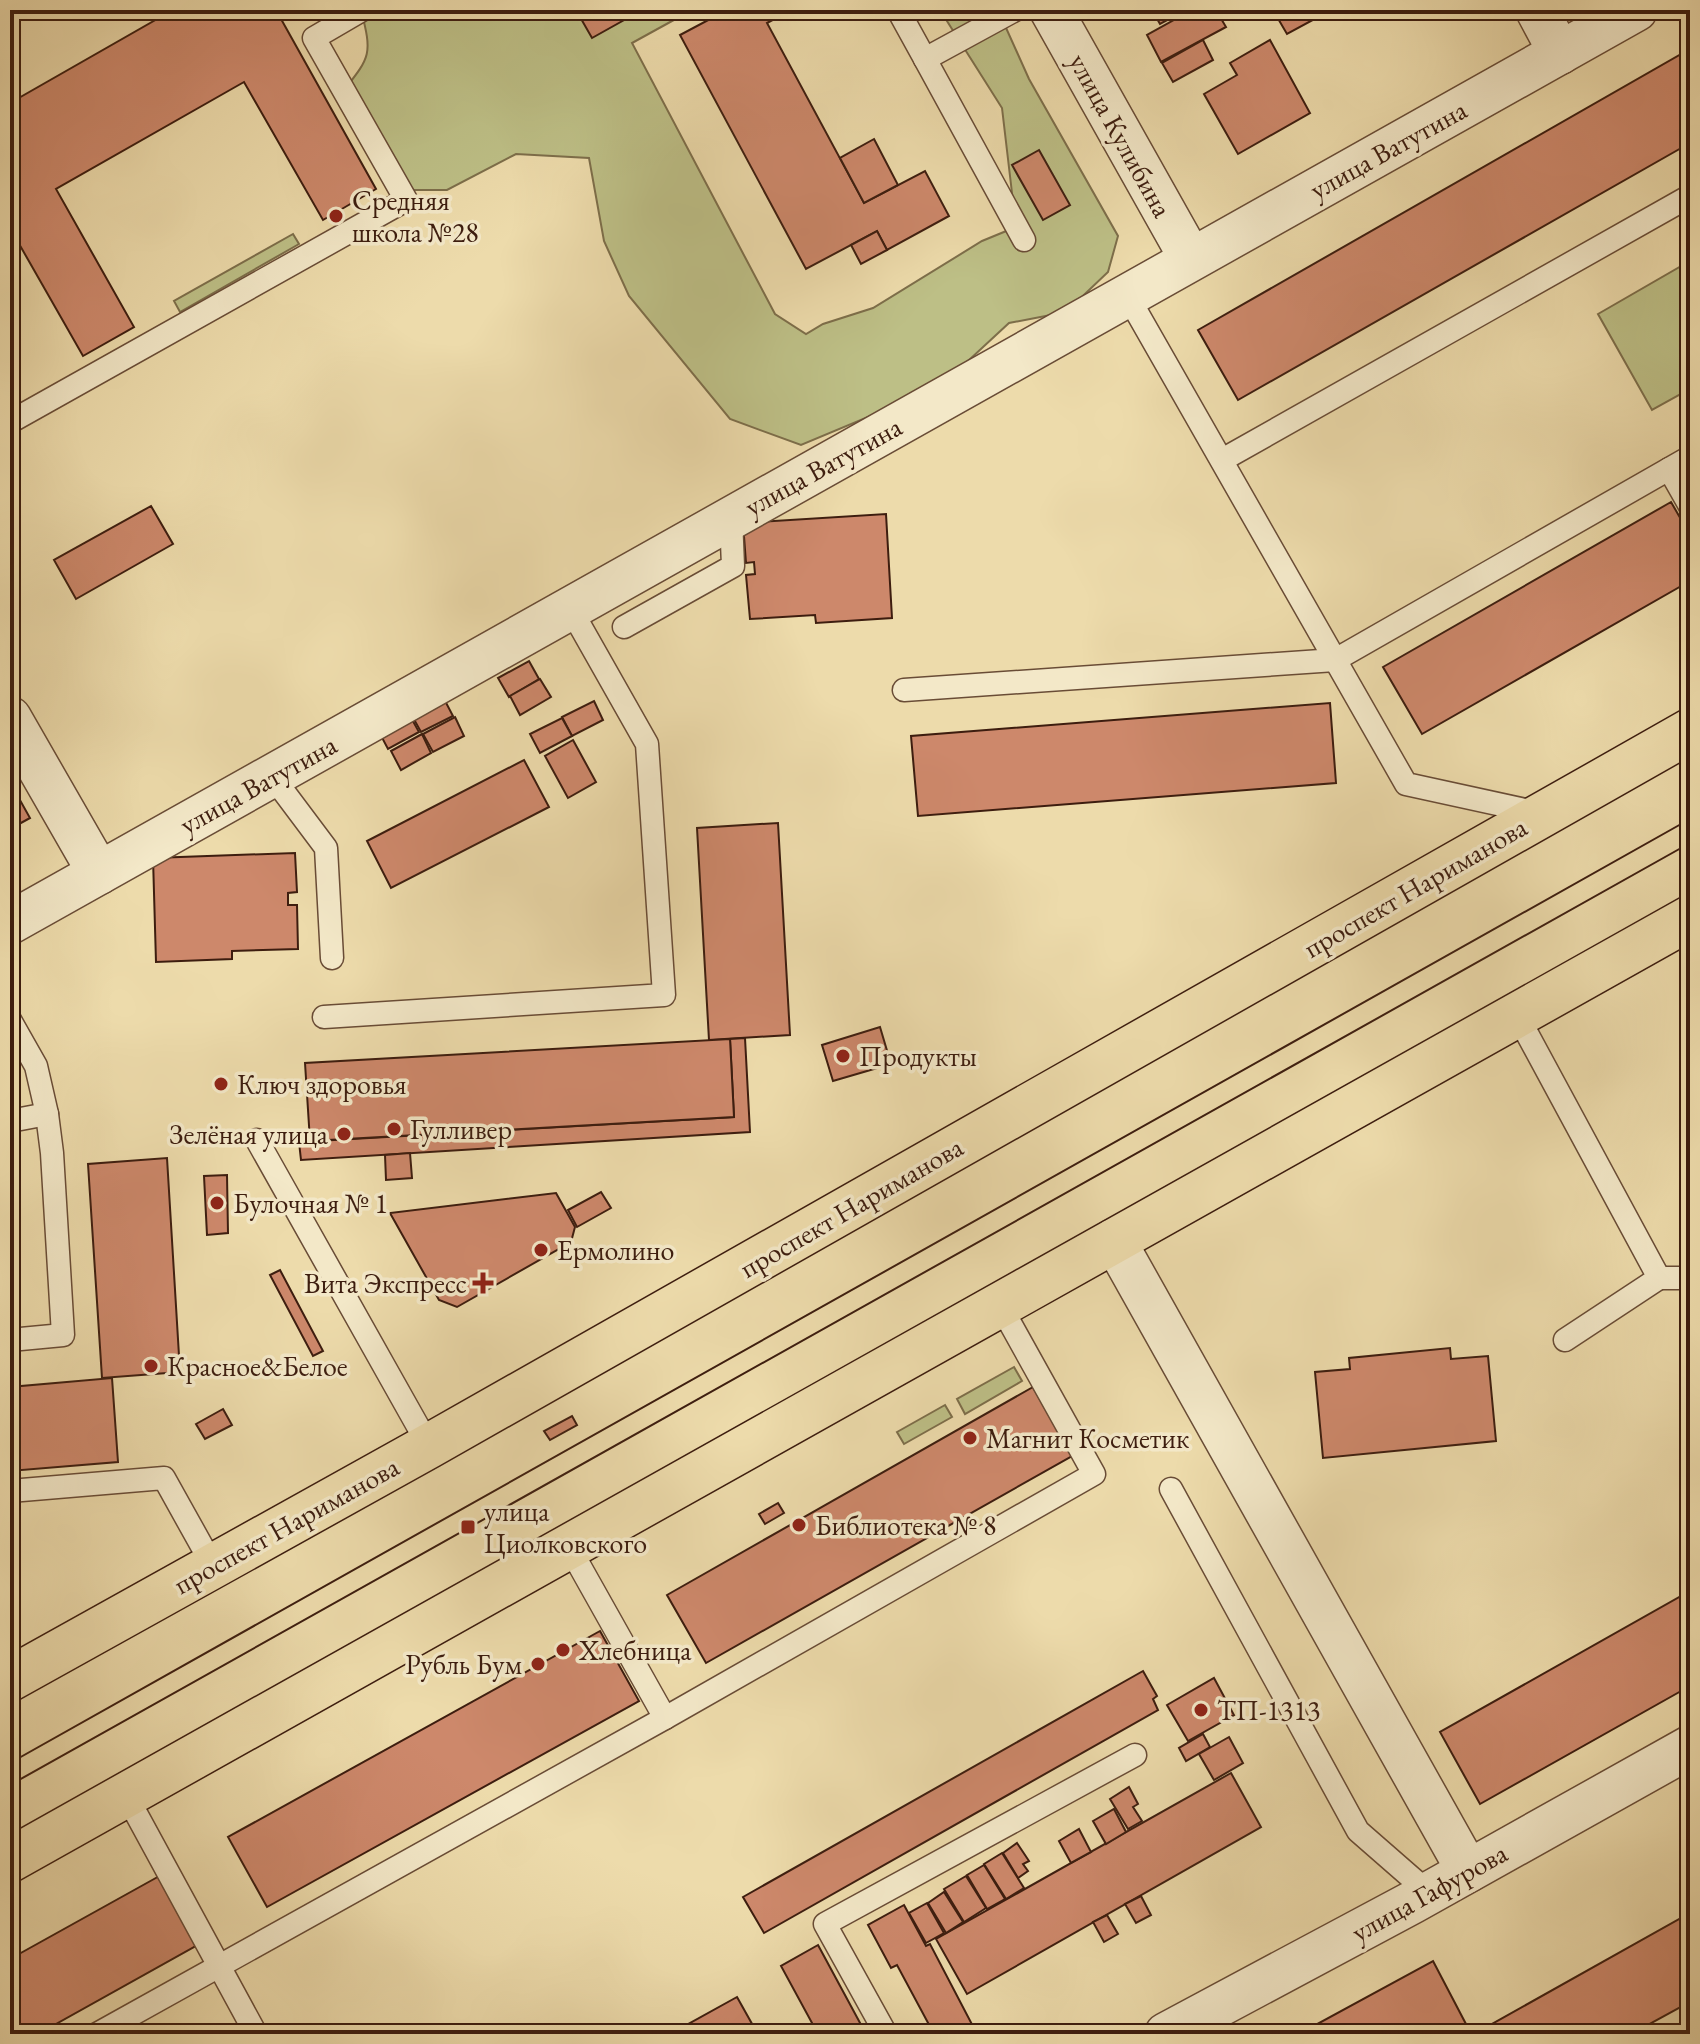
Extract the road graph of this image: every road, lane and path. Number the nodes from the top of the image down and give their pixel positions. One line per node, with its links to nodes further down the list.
1 (362, 10): 13 (lane)
2 (898, 10): 8 (lane)
3 (1015, 10): 8 (lane)
4 (1051, 10): 11 (street, улица Кулибина)
5 (1537, 10): 7 (street)
6 (1636, 10): 7 (street, улица Ватутина)
7 (1560, 53): 11 (street, улица Ватутина)
8 (925, 59): 10 (lane)
9 (1690, 196): 15 (lane)
10 (1024, 240)
11 (1191, 259): 12 (street, улица Ватутина)
12 (1127, 295): 15 (lane); 18 (street, улица Ватутина)
13 (10, 422)
14 (1690, 457): 16 (lane)
15 (1222, 460): 21 (lane)
16 (1669, 469): 17 (lane); 21 (lane)
17 (1690, 506)
18 (731, 518): 19 (street, улица Ватутина); 20 (lane)
19 (570, 608): 25 (street, улица Ватутина); 32 (lane)
20 (624, 627)
21 (1335, 660): 22 (lane); 26 (lane)
22 (904, 690)
23 (10, 718): 27 (street)
24 (1690, 731): 26 (main road, проспект Нариманова)
25 (272, 776): 27 (street, улица Ватутина); 30 (lane)
26 (1544, 814): 43 (main road, проспект Нариманова)
27 (99, 873): 29 (street, улица Ватутина)
28 (1690, 918): 31 (main road)
29 (10, 923)
30 (332, 958)
31 (1517, 1015): 37 (main road); 38 (lane)
32 (324, 1017)
33 (10, 1020): 34 (lane)
34 (47, 1114): 35 (lane); 41 (lane)
35 (10, 1121)
36 (257, 1140): 43 (lane)
37 (1114, 1240): 40 (main road); 54 (street)
38 (1659, 1278): 39 (lane); 42 (lane)
39 (1690, 1278)
40 (1000, 1305): 46 (main road); 49 (lane)
41 (10, 1340)
42 (1565, 1340)
43 (429, 1446): 47 (main road, проспект Нариманова)
44 (1171, 1489): 55 (lane)
45 (10, 1491): 47 (lane)
46 (569, 1547): 49 (lane); 52 (main road)
47 (213, 1566): 48 (main road, проспект Нариманова)
48 (10, 1679)
49 (665, 1718): 56 (lane)
50 (1690, 1747): 54 (street, улица Гафурова)
51 (1135, 1755): 59 (lane)
52 (126, 1795): 53 (main road); 56 (lane)
53 (10, 1860)
54 (1468, 1871): 55 (street, улица Гафурова)
55 (1429, 1893): 60 (street, улица Гафурова)
56 (221, 1966): 57 (lane); 58 (lane)
57 (97, 2034)
58 (256, 2034)
59 (886, 2034)
60 (1166, 2034)

